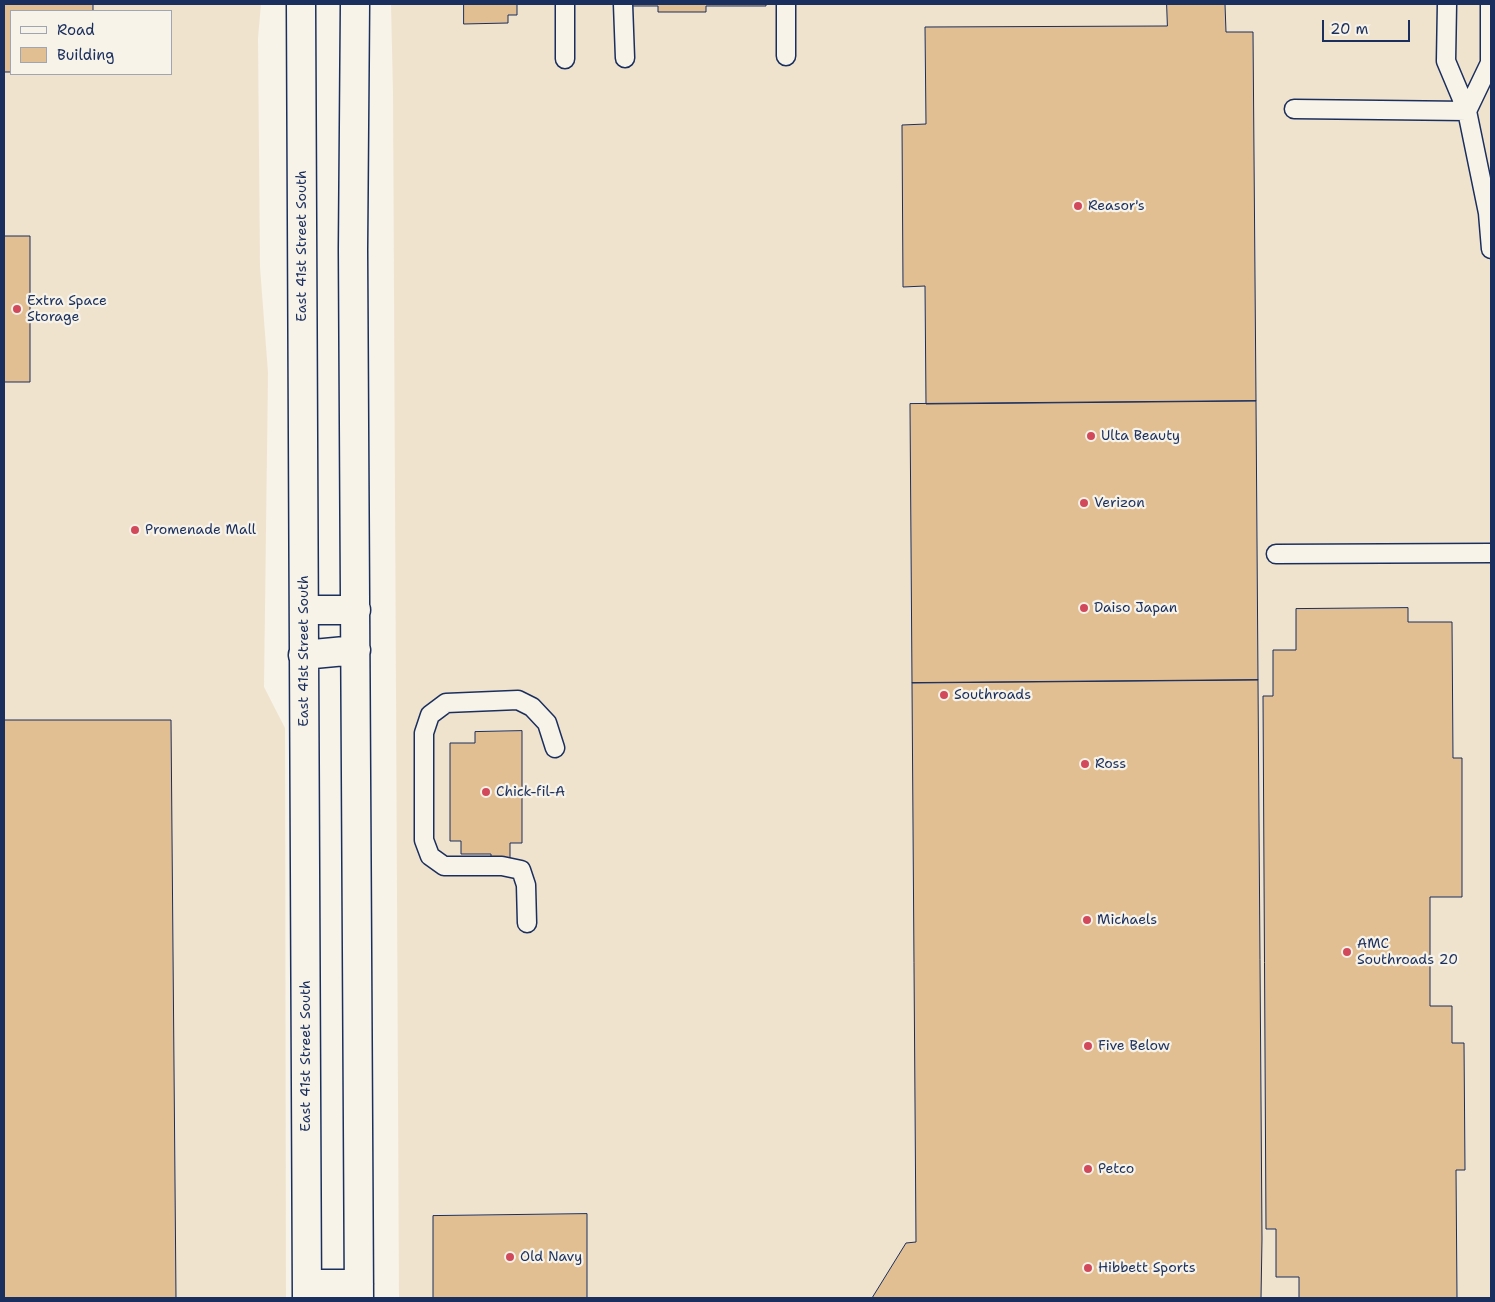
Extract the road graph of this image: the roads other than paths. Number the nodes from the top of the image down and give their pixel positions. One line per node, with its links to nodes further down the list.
1 (301, 4): 16 (main road, East 41st Street South)
2 (355, 4): 17 (main road)
3 (565, 4): 10 (lane)
4 (623, 4): 9 (lane)
5 (786, 4): 8 (lane)
6 (1447, 4): 12 (lane)
7 (1490, 4): 12 (lane)
8 (786, 56)
9 (625, 58)
10 (565, 59)
11 (1294, 109): 12 (lane)
12 (1467, 111): 13 (lane)
13 (1491, 249)
14 (1491, 553): 15 (lane)
15 (1276, 554)
16 (305, 610): 17 (main road); 19 (main road, East 41st Street South)
17 (356, 610): 18 (main road)
18 (356, 650): 19 (main road); 23 (main road)
19 (303, 656): 22 (main road, East 41st Street South)
20 (554, 748): 21 (lane)
21 (527, 923)
22 (307, 1291): 23 (main road)
23 (359, 1291)

